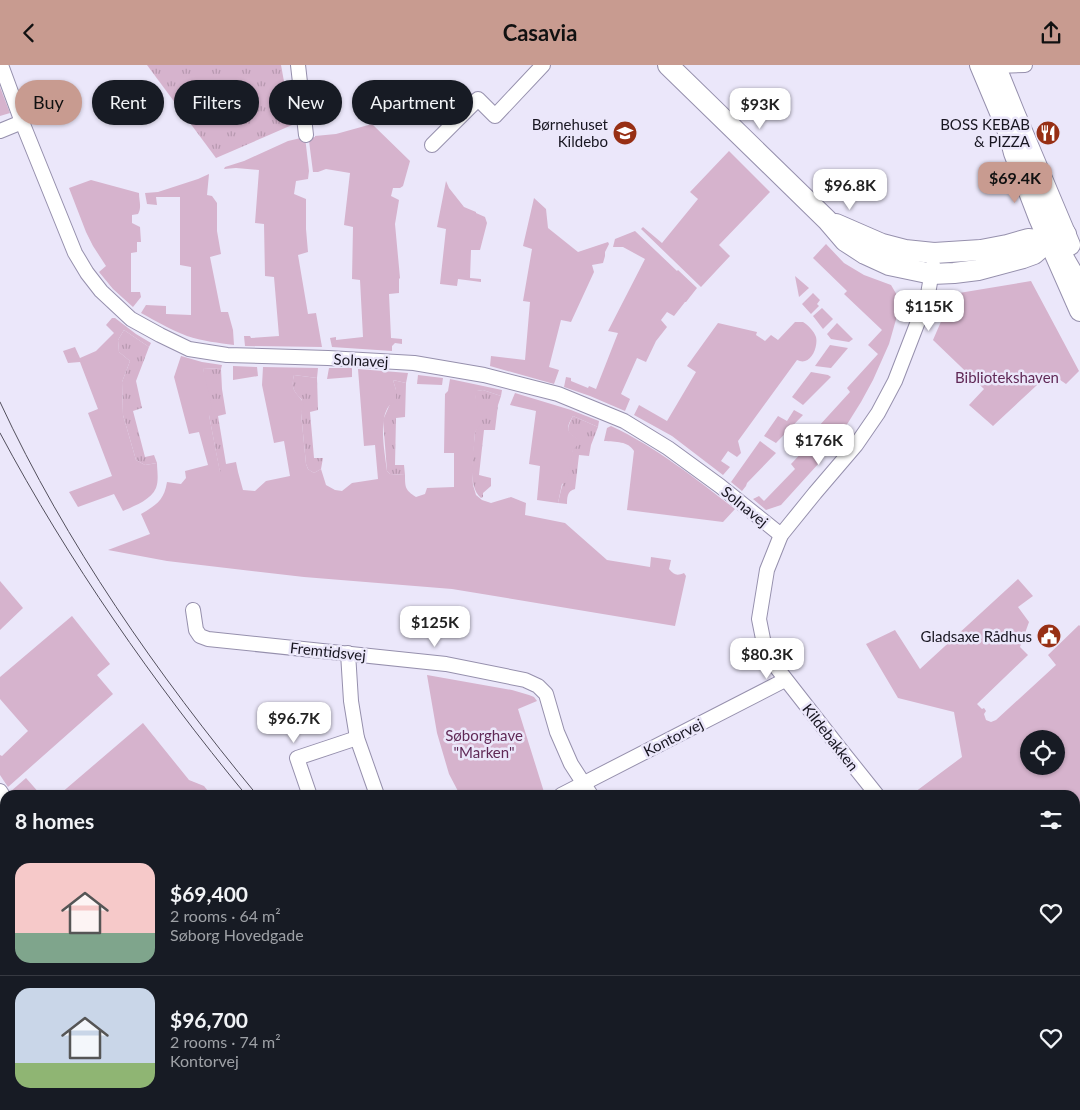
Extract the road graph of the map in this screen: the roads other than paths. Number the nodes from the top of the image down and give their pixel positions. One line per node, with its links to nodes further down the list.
1 (1, 65): 7 (street, Solnavej)
2 (298, 65): 11 (street)
3 (543, 65): 12 (street)
4 (668, 65): 13 (street)
5 (990, 65): 6 (street); 14 (street); 14 (street)
6 (1025, 65)
7 (15, 103)
8 (15, 125): 10 (street)
9 (23, 125): 20 (street, Solnavej)
10 (0, 131)
11 (306, 135)
12 (432, 145)
13 (827, 220): 15 (street); 17 (street)
14 (1065, 235): 15 (street); 16 (street); 17 (street); 18 (street); 19 (street)
15 (934, 253): 17 (street, Kildebakken)
16 (1080, 267)
17 (932, 274): 20 (street, Kildebakken)
18 (1080, 286)
19 (1080, 311)
20 (781, 535): 23 (street, Kildebakken)
21 (193, 610): 22 (street, Fremtidsvej)
22 (348, 653): 24 (street); 25 (street, Fremtidsvej)
23 (785, 680): 25 (street, Kontorvej); 28 (street, Kildebakken)
24 (357, 738): 26 (street); 27 (street)
25 (587, 789)
26 (308, 790)
27 (376, 790)
28 (873, 790)

